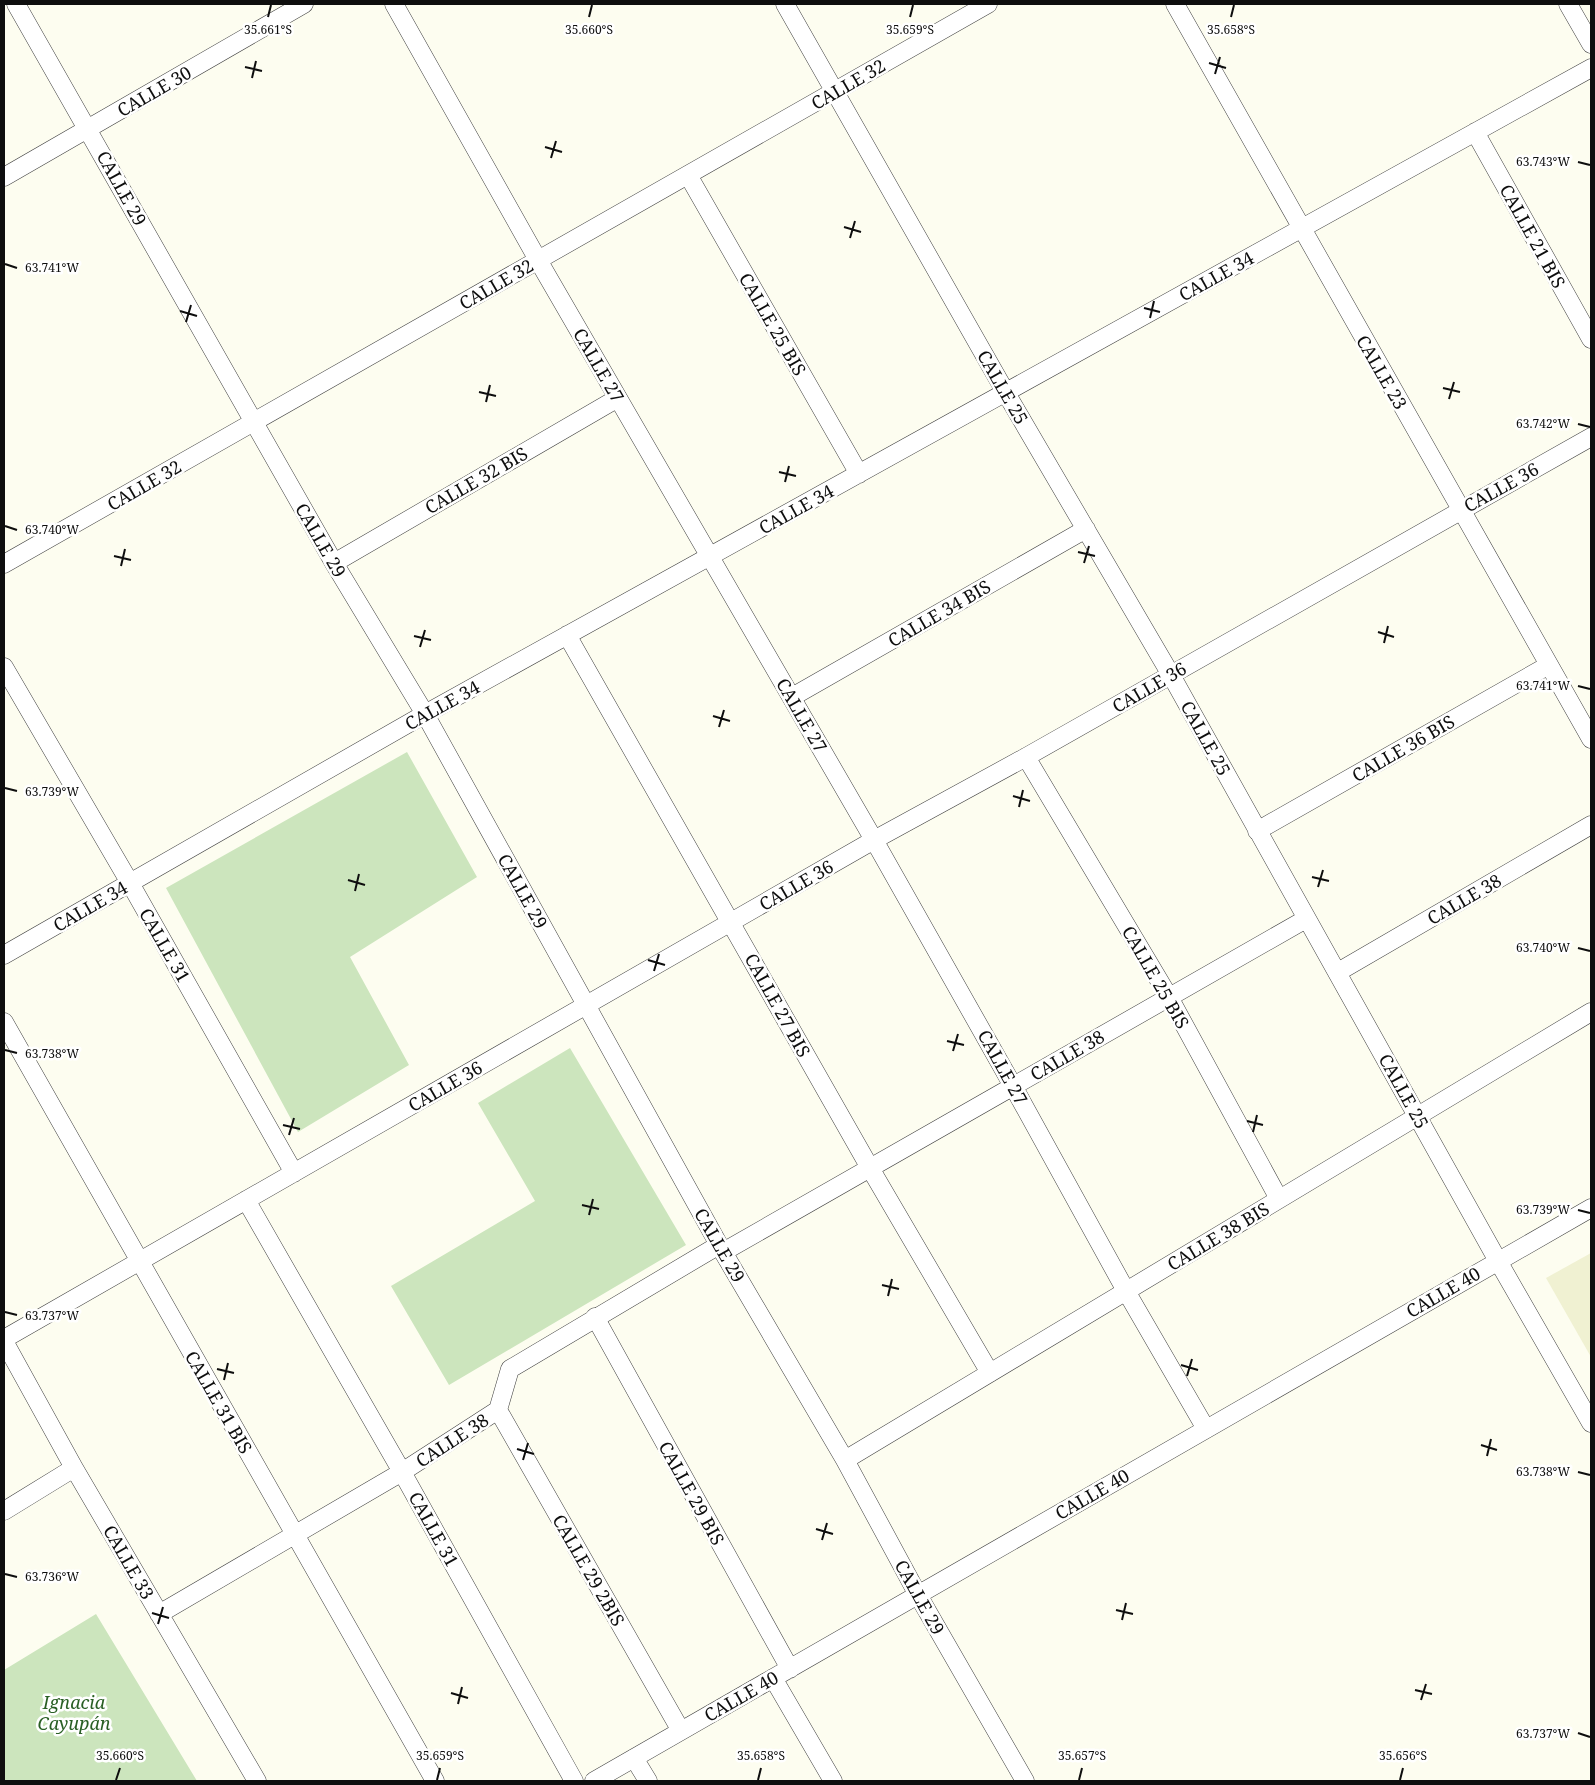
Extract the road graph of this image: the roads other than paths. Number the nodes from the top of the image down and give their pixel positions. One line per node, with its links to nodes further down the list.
1 (16, 4): 11 (street, CALLE 29)
2 (304, 4): 11 (street, CALLE 30)
3 (394, 4): 16 (street, CALLE 27)
4 (785, 4): 10 (street, CALLE 25)
5 (988, 4): 10 (street, CALLE 32)
6 (1175, 4): 15 (street, CALLE 23)
7 (1568, 4): 8 (street)
8 (1591, 44)
9 (1591, 68): 12 (street, CALLE 34)
10 (834, 92): 13 (street, CALLE 32); 18 (street, CALLE 25)
11 (89, 129): 14 (street, CALLE 30); 20 (street, CALLE 29)
12 (1475, 132): 15 (street, CALLE 34); 17 (street, CALLE 21 BIS)
13 (688, 175): 16 (street, CALLE 32); 22 (street, CALLE 25 BIS)
14 (4, 177)
15 (1301, 229): 18 (street, CALLE 34); 23 (street, CALLE 23)
16 (538, 260): 19 (street, CALLE 27); 20 (street, CALLE 32)
17 (1591, 339)
18 (1006, 393): 22 (street, CALLE 34); 24 (street, CALLE 25)
19 (618, 398): 25 (street, CALLE 27); 26 (street, CALLE 32 BIS)
20 (254, 422): 26 (street, CALLE 29); 27 (street, CALLE 32)
21 (1591, 436): 23 (street, CALLE 36)
22 (859, 474): 25 (street, CALLE 34)
23 (1461, 510): 29 (street, CALLE 23); 31 (street, CALLE 36)
24 (1086, 529): 31 (street, CALLE 25); 32 (street, CALLE 34 BIS)
25 (710, 556): 28 (street, CALLE 34); 32 (street, CALLE 27)
26 (334, 563): 33 (street, CALLE 29)
27 (4, 564)
28 (568, 635): 33 (street, CALLE 34); 41 (street, CALLE 27 BIS)
29 (1549, 665): 34 (street, CALLE 23); 37 (street, CALLE 36 BIS)
30 (4, 666): 39 (street, CALLE 31)
31 (1171, 675): 35 (street, CALLE 36); 37 (street, CALLE 25)
32 (792, 697): 38 (street, CALLE 27)
33 (425, 714): 39 (street, CALLE 34); 45 (street, CALLE 29)
34 (1591, 739)
35 (1026, 758): 38 (street, CALLE 36); 44 (street, CALLE 25 BIS)
36 (1591, 825): 43 (street, CALLE 38)
37 (1257, 831): 40 (street, CALLE 25)
38 (874, 840): 41 (street, CALLE 36); 48 (street, CALLE 27)
39 (130, 883): 42 (street, CALLE 34); 51 (street, CALLE 31)
40 (1306, 919): 43 (street, CALLE 25); 44 (street, CALLE 38)
41 (731, 922): 45 (street, CALLE 36); 50 (street, CALLE 27 BIS)
42 (4, 955)
43 (1338, 972): 49 (street, CALLE 25)
44 (1169, 997): 48 (street, CALLE 38); 52 (street, CALLE 25 BIS)
45 (587, 1005): 51 (street, CALLE 36); 55 (street, CALLE 29)
46 (1591, 1012): 49 (street, CALLE 38 BIS)
47 (4, 1022): 56 (street, CALLE 31 BIS)
48 (1013, 1086): 50 (street, CALLE 38); 58 (street, CALLE 27)
49 (1418, 1116): 52 (street, CALLE 38 BIS); 57 (street, CALLE 25)
50 (870, 1168): 55 (street, CALLE 38); 61 (street, CALLE 27 BIS)
51 (294, 1173): 53 (street, CALLE 36)
52 (1279, 1199): 58 (street, CALLE 38 BIS)
53 (246, 1200): 56 (street, CALLE 36); 67 (street, CALLE 31)
54 (1591, 1208): 57 (street, CALLE 40)
55 (721, 1249): 59 (street, CALLE 38); 65 (street, CALLE 29)
56 (140, 1261): 60 (street, CALLE 36); 69 (street, CALLE 31 BIS)
57 (1498, 1261): 63 (street, CALLE 25); 64 (street, CALLE 40)
58 (1126, 1291): 61 (street, CALLE 38 BIS); 64 (street, CALLE 27)
59 (595, 1317): 62 (street, CALLE 38); 72 (street, CALLE 29 BIS)
60 (4, 1340): 66 (street, CALLE 33)
61 (990, 1373): 65 (street, CALLE 38 BIS)
62 (498, 1410): 67 (street, CALLE 38); 74 (street, CALLE 29 2BIS)
63 (1591, 1423)
64 (1206, 1429): 70 (street, CALLE 40)
65 (844, 1460): 70 (street, CALLE 29)
66 (74, 1468): 68 (street); 71 (street, CALLE 33)
67 (402, 1472): 69 (street, CALLE 38); 78 (street, CALLE 31)
68 (4, 1511)
69 (295, 1535): 71 (street, CALLE 38); 77 (street, CALLE 31 BIS)
70 (918, 1595): 72 (street, CALLE 40); 82 (street, CALLE 29)
71 (159, 1614): 76 (street, CALLE 33)
72 (790, 1668): 73 (street, CALLE 40)
73 (772, 1678): 74 (street, CALLE 40); 81 (street)
74 (681, 1731): 75 (street, CALLE 40)
75 (634, 1758): 79 (street, CALLE 40); 80 (street)
76 (255, 1780)
77 (435, 1781)
78 (574, 1781)
79 (594, 1781)
80 (648, 1781)
81 (833, 1781)
82 (1025, 1781)

